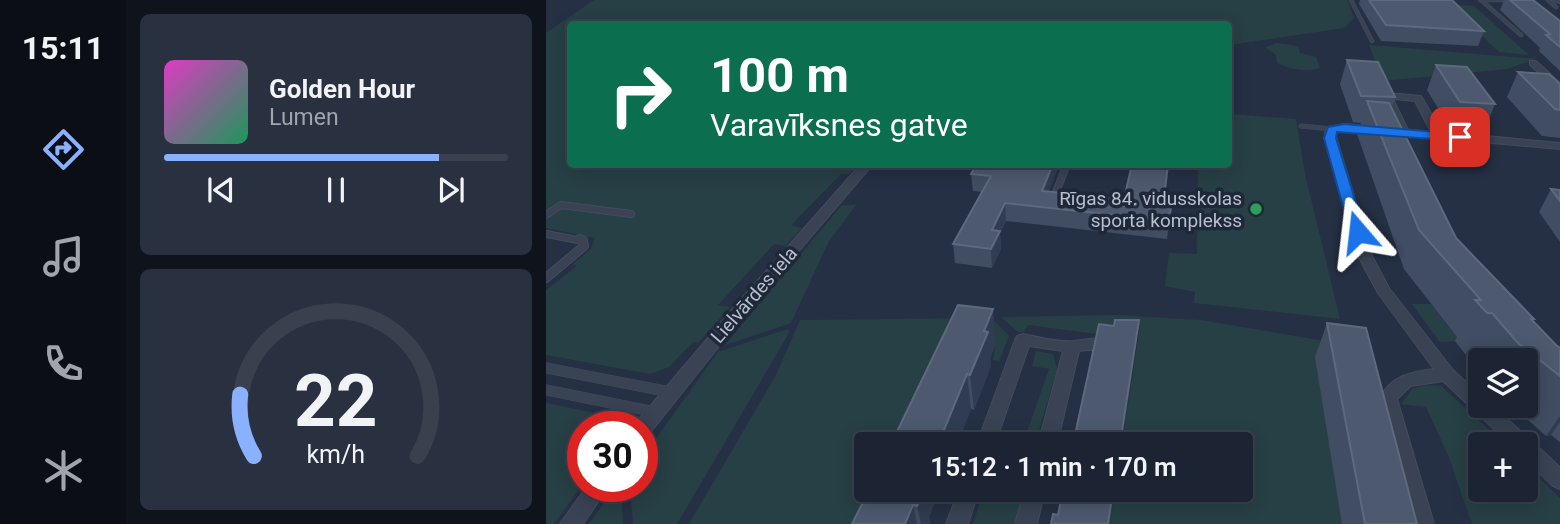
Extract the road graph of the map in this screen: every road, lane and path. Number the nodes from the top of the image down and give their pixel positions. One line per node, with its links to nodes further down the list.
1 (1351, 0): 7 (lane)
2 (1480, 0): 3 (lane); 6 (lane)
3 (1514, 0)
4 (1548, 0): 5 (lane)
5 (1557, 3)
6 (1521, 35)
7 (1372, 41)
8 (1533, 63): 9 (street)
9 (1560, 88)
10 (1301, 126): 11 (lane)
11 (1332, 129): 12 (street); 25 (street)
12 (1404, 132): 13 (street); 13 (street)
13 (1438, 135): 14 (street)
14 (1560, 146)
15 (865, 168): 27 (street, Lielvārdes iela)
16 (1065, 168): 17 (lane)
17 (1063, 206)
18 (631, 214): 19 (lane)
19 (546, 215)
20 (546, 234): 21 (lane)
21 (546, 278)
22 (1129, 346): 23 (street)
23 (1072, 347): 30 (street); 31 (street)
24 (546, 368): 27 (lane)
25 (1447, 374): 32 (street); 41 (street)
26 (546, 390): 28 (lane)
27 (671, 392): 29 (street, Lielvārdes iela)
28 (650, 411)
29 (656, 411)
30 (990, 432)
31 (1051, 432)
32 (1509, 432)
33 (1538, 459): 34 (street)
34 (1560, 480)
35 (587, 502): 38 (street)
36 (965, 502): 39 (street)
37 (1032, 502): 40 (street)
38 (570, 524)
39 (957, 524)
40 (1026, 524)
41 (1423, 524)

